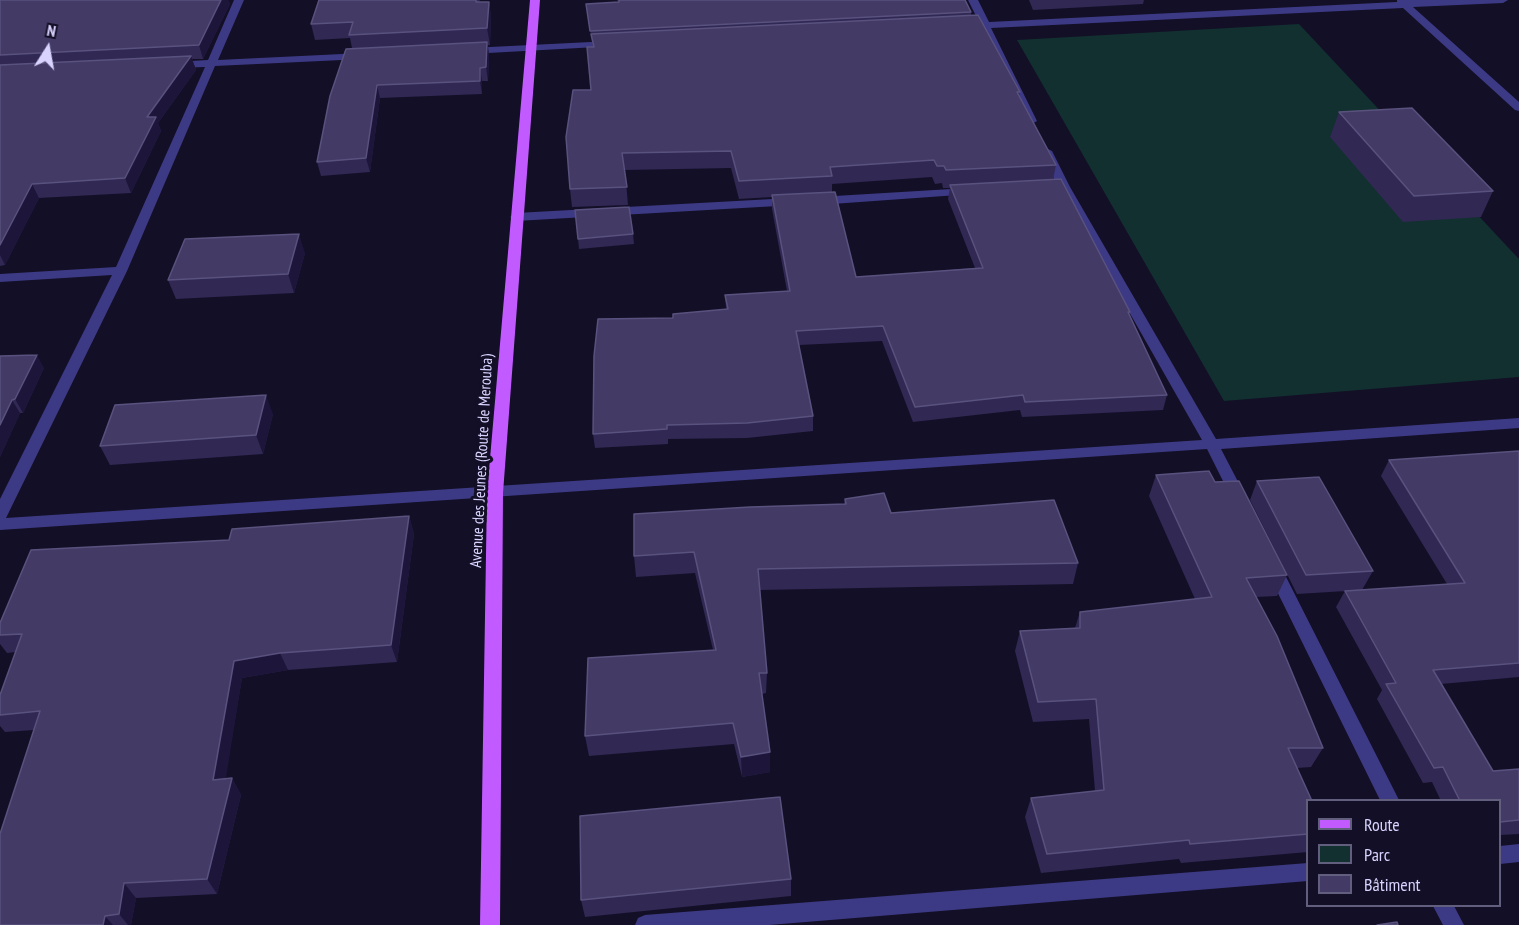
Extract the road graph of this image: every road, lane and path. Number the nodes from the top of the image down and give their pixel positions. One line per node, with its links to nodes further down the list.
1 (239, 0): 12 (street)
2 (535, 0): 9 (main road, Avenue des Jeunes (Route de Merouba))
3 (973, 0): 6 (street)
4 (1503, 0): 5 (street)
5 (1402, 2): 6 (street); 14 (street)
6 (986, 26): 7 (street); 20 (street)
7 (950, 27)
8 (623, 43): 9 (street)
9 (530, 48): 10 (street); 16 (main road, Avenue des Jeunes (Route de Merouba))
10 (459, 51)
11 (377, 56): 12 (street)
12 (212, 64): 13 (street); 17 (street)
13 (165, 66)
14 (1519, 108)
15 (980, 192): 16 (street)
16 (516, 217): 21 (main road, Avenue des Jeunes (Route de Merouba))
17 (121, 271): 18 (street); 23 (street)
18 (0, 278)
19 (1519, 423): 20 (street)
20 (1210, 442): 21 (street); 22 (street)
21 (495, 493): 24 (street); 31 (main road, Avenue des Jeunes (Route de Merouba))
22 (1242, 506)
23 (0, 514)
24 (0, 524)
25 (1269, 558): 26 (street)
26 (1389, 799)
27 (1519, 854): 28 (street)
28 (1501, 855)
29 (1306, 872): 32 (street)
30 (1444, 907): 33 (street)
31 (490, 925)
32 (645, 925)
33 (1454, 925)

